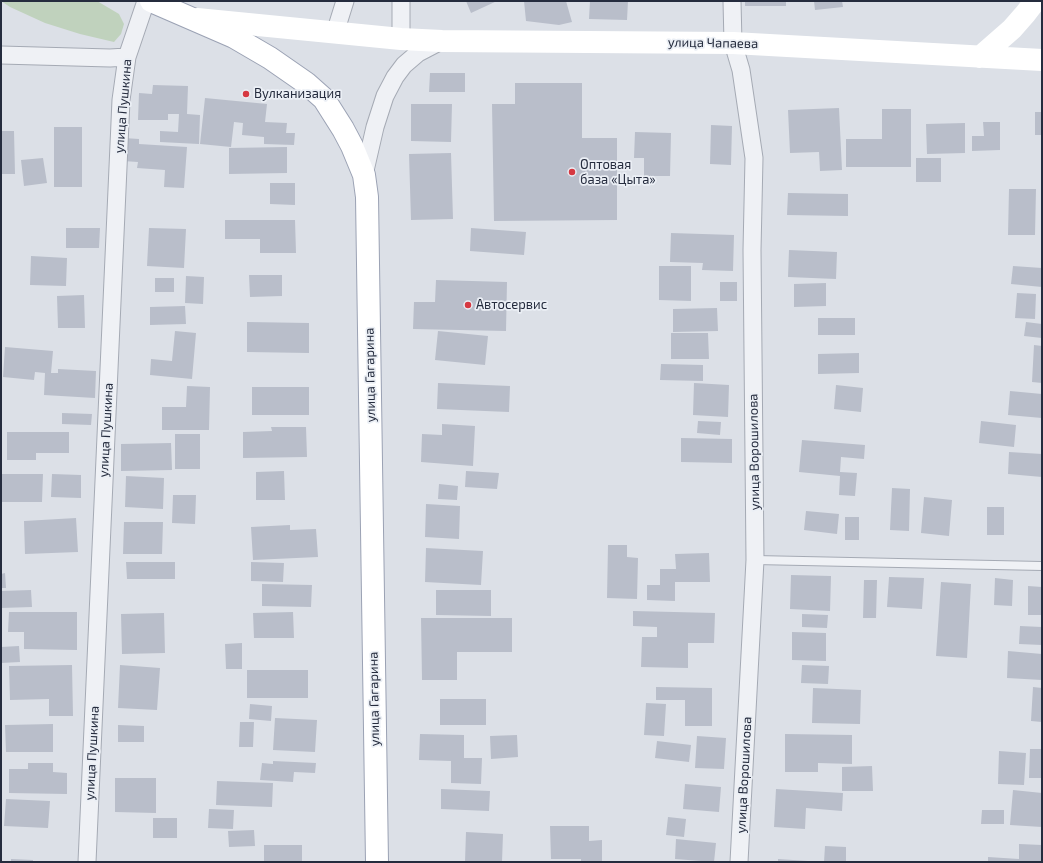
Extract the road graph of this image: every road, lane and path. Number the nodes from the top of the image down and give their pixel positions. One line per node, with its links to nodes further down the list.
1 (146, 1): 13 (street, улица Пушкина)
2 (151, 1): 7 (main road, улица Гагарина)
3 (345, 1): 8 (street)
4 (402, 1): 9 (street)
5 (732, 1): 11 (street, улица Ворошилова)
6 (1035, 1): 14 (main road)
7 (190, 18): 8 (main road, улица Чапаева); 16 (main road, улица Гагарина)
8 (335, 33): 9 (main road, улица Чапаева)
9 (392, 39): 10 (main road, улица Чапаева)
10 (442, 41): 11 (main road, улица Чапаева); 16 (street)
11 (733, 43): 14 (main road, улица Чапаева); 17 (street, улица Ворошилова)
12 (1, 55): 13 (street)
13 (127, 57): 19 (street, улица Пушкина)
14 (980, 57): 15 (main road, улица Чапаева)
15 (1042, 60)
16 (364, 175): 20 (main road, улица Гагарина)
17 (756, 560): 18 (lane); 21 (street, улица Ворошилова)
18 (1042, 566)
19 (87, 862)
20 (377, 862)
21 (739, 862)

